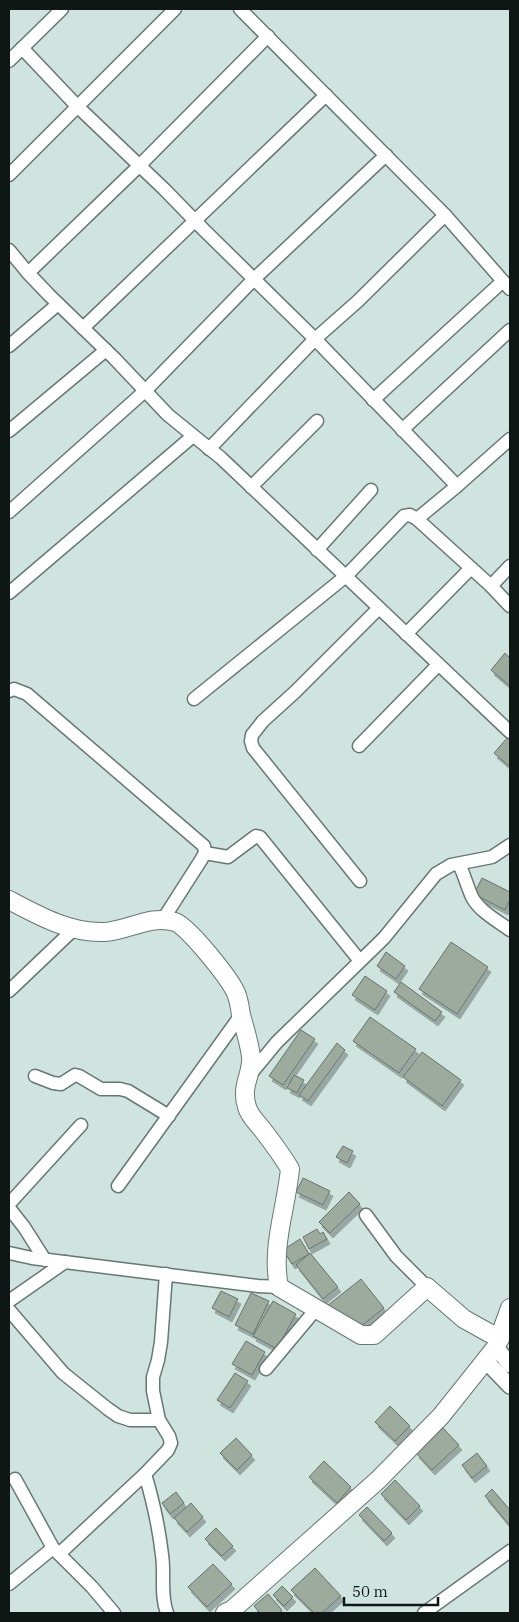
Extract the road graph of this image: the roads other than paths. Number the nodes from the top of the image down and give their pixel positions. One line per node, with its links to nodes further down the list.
1 (62, 9): 5 (street)
2 (175, 9): 8 (street)
3 (240, 9): 4 (street)
4 (268, 36): 7 (street); 10 (street)
5 (22, 48): 6 (street); 8 (street)
6 (9, 61)
7 (326, 95): 9 (street); 13 (street)
8 (78, 106): 10 (street); 11 (street)
9 (386, 155): 12 (street); 16 (street)
10 (140, 166): 13 (street); 15 (street)
11 (9, 175)
12 (444, 215): 17 (street); 21 (street)
13 (195, 221): 16 (street); 19 (street)
14 (9, 252): 15 (street)
15 (28, 273): 18 (street)
16 (254, 280): 21 (street); 24 (street)
17 (507, 285): 25 (street)
18 (58, 304): 19 (street); 22 (street)
19 (84, 328): 23 (street)
20 (510, 330): 27 (street)
21 (315, 339): 25 (street); 31 (street)
22 (9, 346)
23 (106, 350): 24 (street); 28 (street)
24 (146, 391): 29 (street); 35 (street)
25 (374, 400): 27 (street)
26 (317, 421): 33 (street)
27 (402, 430): 32 (street)
28 (9, 432)
29 (193, 436): 31 (street); 42 (street)
30 (510, 439): 32 (street)
31 (209, 449): 33 (street)
32 (457, 486): 36 (street)
33 (251, 487): 37 (street)
34 (371, 490): 37 (street)
35 (9, 512)
36 (417, 519): 39 (street); 40 (street)
37 (317, 550): 40 (street)
38 (510, 566): 41 (street)
39 (471, 568): 41 (street); 45 (street)
40 (346, 576): 44 (street); 48 (street)
41 (491, 586): 43 (street)
42 (9, 593)
43 (510, 606)
44 (379, 608): 45 (street); 54 (street)
45 (406, 634): 46 (street)
46 (438, 665): 49 (street); 50 (street)
47 (9, 691): 52 (street)
48 (194, 699)
49 (510, 732)
50 (359, 746)
51 (510, 846): 53 (street)
52 (205, 853): 56 (street); 59 (street)
53 (459, 864): 58 (street); 59 (street)
54 (360, 881)
55 (9, 900): 57 (main road)
56 (162, 921): 57 (main road); 61 (main road)
57 (72, 930): 60 (street)
58 (510, 930)
59 (360, 961): 63 (street)
60 (9, 991)
61 (241, 1015): 63 (main road); 64 (street)
62 (35, 1076): 64 (street)
63 (246, 1079): 74 (main road)
64 (170, 1116): 66 (street)
65 (81, 1125): 67 (street)
66 (118, 1186)
67 (9, 1204)
68 (9, 1208): 71 (street)
69 (366, 1215): 75 (street)
70 (9, 1252): 71 (street)
71 (45, 1260): 72 (street)
72 (64, 1262): 73 (street); 76 (street)
73 (166, 1274): 74 (street); 84 (street)
74 (279, 1287): 77 (main road)
75 (427, 1287): 77 (main road); 80 (main road)
76 (9, 1301)
77 (317, 1308): 82 (street)
78 (510, 1308): 80 (main road)
79 (9, 1310): 84 (street)
80 (494, 1349): 81 (street); 83 (street); 92 (main road)
81 (510, 1364)
82 (266, 1369)
83 (510, 1386)
84 (159, 1420): 85 (street)
85 (145, 1474): 87 (street); 91 (street)
86 (15, 1479): 87 (street)
87 (56, 1551): 89 (street); 90 (street)
88 (510, 1551): 93 (street)
89 (9, 1584)
90 (114, 1613)
91 (167, 1613)
92 (226, 1613)
93 (424, 1613)

